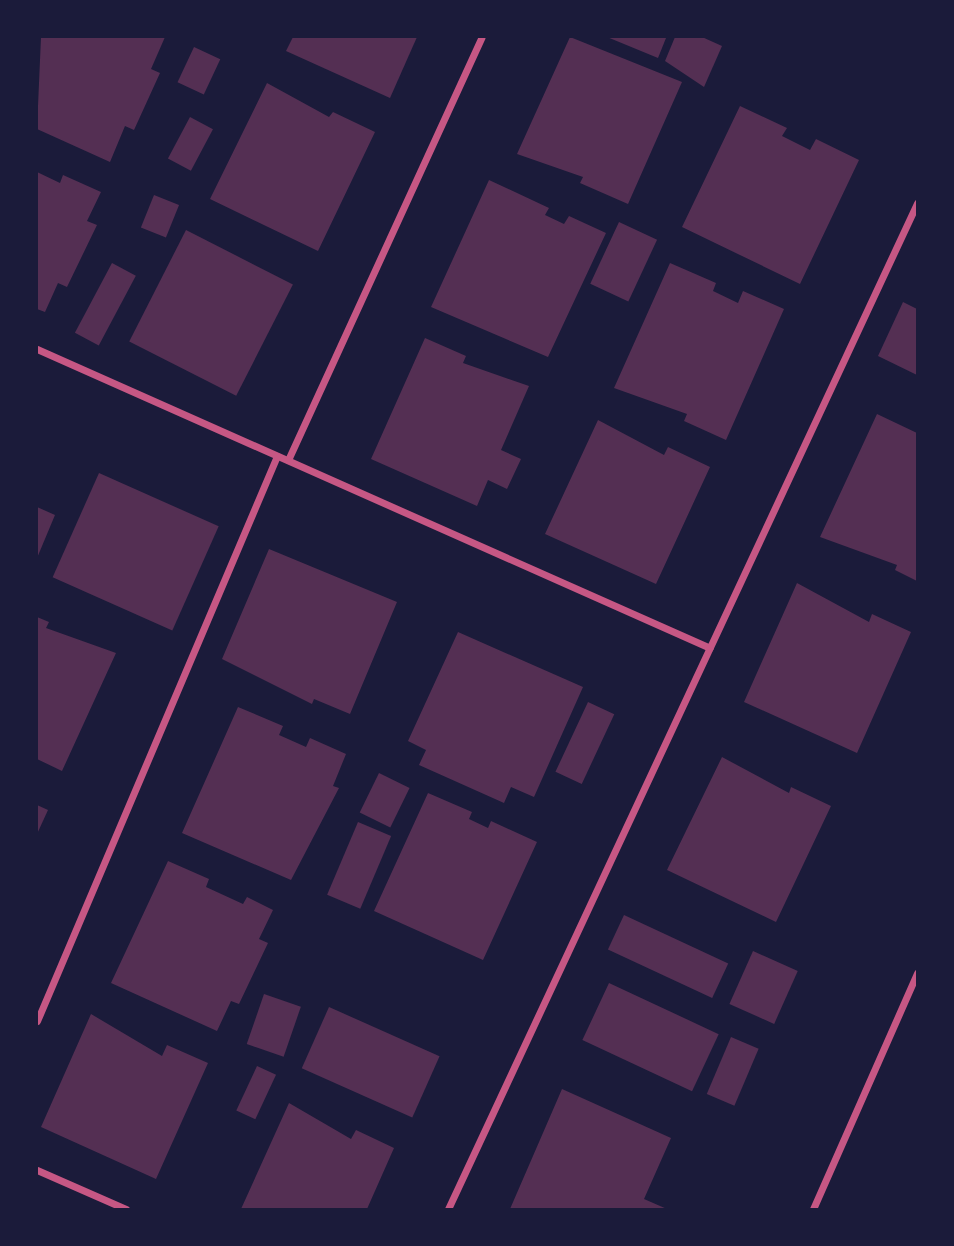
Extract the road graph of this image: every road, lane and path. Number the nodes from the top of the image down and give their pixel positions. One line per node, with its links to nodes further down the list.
1 (482, 37): 5 (street)
2 (917, 203): 6 (street)
3 (37, 349): 4 (street)
4 (277, 456): 5 (street); 8 (street)
5 (288, 460): 6 (street)
6 (710, 648): 11 (street)
7 (917, 973): 12 (street)
8 (37, 1021)
9 (37, 1170): 10 (street)
10 (126, 1209)
11 (448, 1209)
12 (813, 1209)

